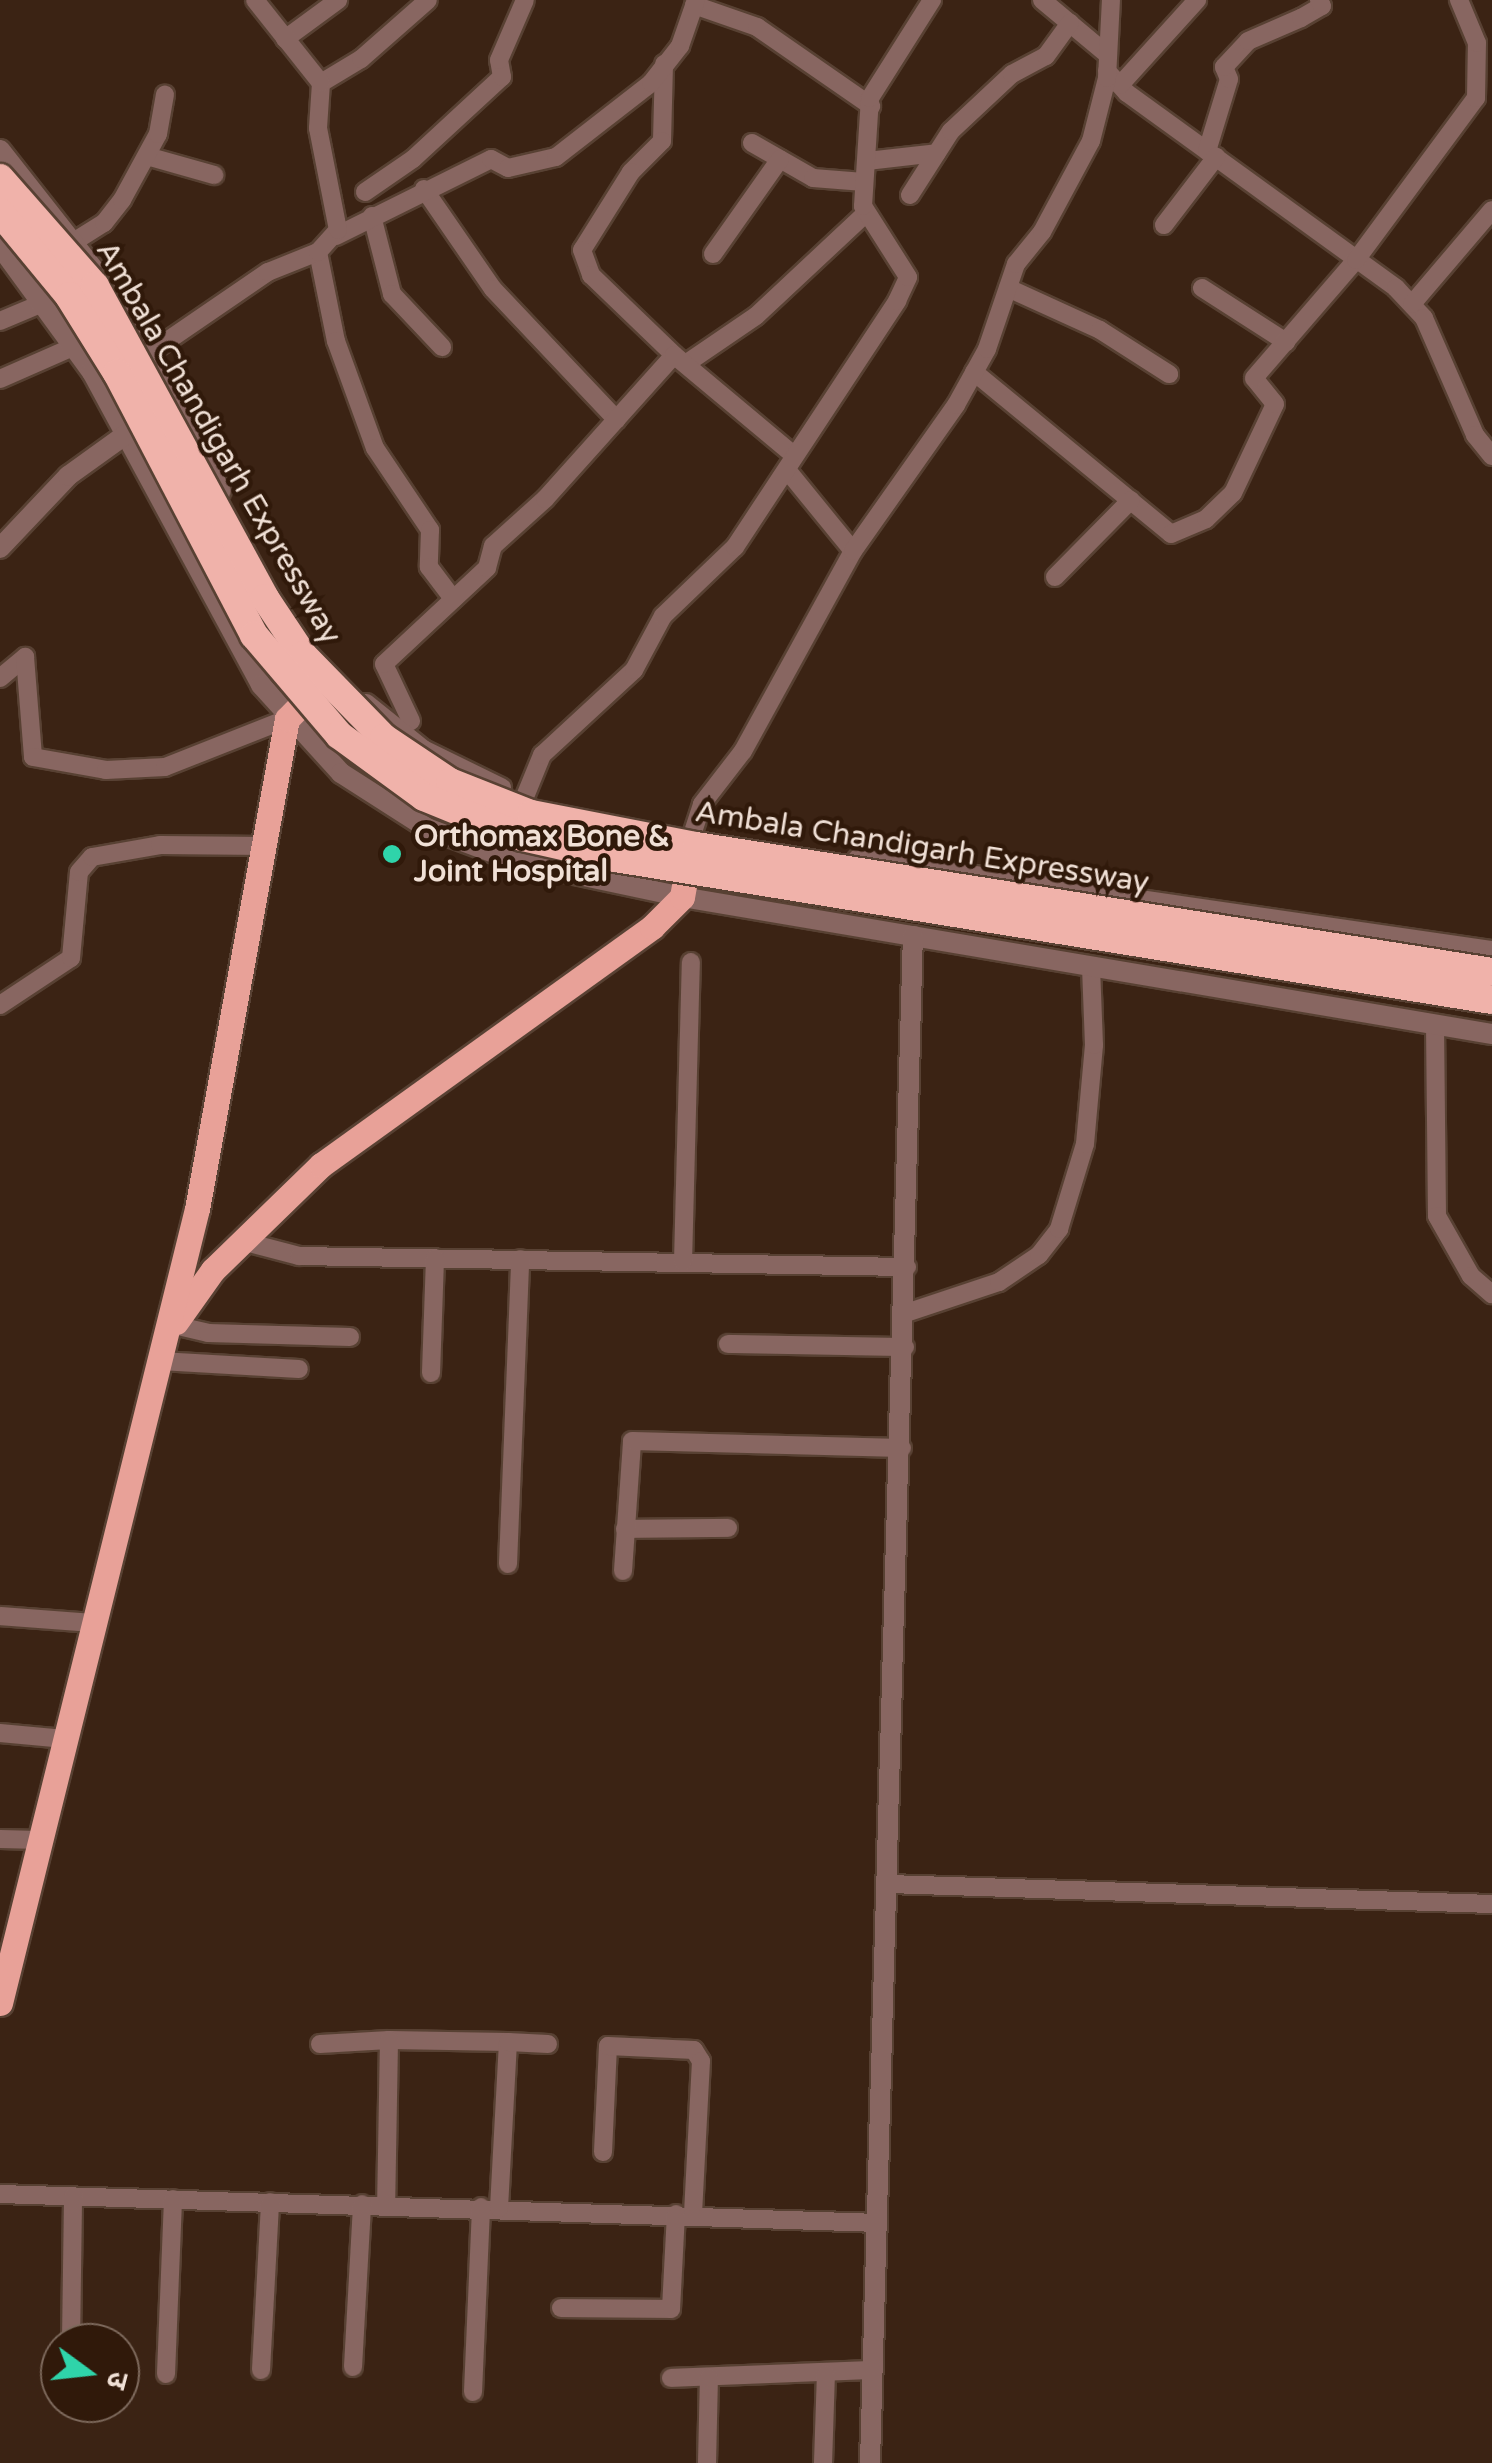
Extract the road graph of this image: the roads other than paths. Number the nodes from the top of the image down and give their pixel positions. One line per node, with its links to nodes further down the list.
1 (256, 0): 13 (street)
2 (338, 0): 13 (street)
3 (428, 0): 16 (street)
4 (525, 0): 31 (street)
5 (932, 0): 19 (street)
6 (1042, 0): 12 (street)
7 (1111, 0): 14 (street)
8 (1198, 0): 17 (street)
9 (1319, 0): 23 (street)
10 (1459, 0): 43 (street)
11 (695, 2): 15 (street); 19 (street)
12 (1070, 23): 14 (street); 22 (street)
13 (285, 38): 16 (street)
14 (1108, 63): 17 (street); 44 (street)
15 (664, 64): 30 (street); 53 (street)
16 (321, 84): 38 (street)
17 (1120, 86): 23 (street)
18 (165, 96): 24 (street)
19 (871, 106): 26 (street)
20 (752, 143): 25 (street)
21 (0, 150): 39 (street)
22 (936, 153): 26 (street); 32 (street)
23 (1212, 154): 37 (street); 43 (street)
24 (147, 156): 27 (street); 39 (street)
25 (780, 159): 29 (street); 42 (street)
26 (866, 161): 29 (street)
27 (214, 175)
28 (0, 178): 81 (highway, Ambala Chandigarh Expressway, bridge)
29 (864, 182): 35 (street)
30 (424, 189): 36 (street); 58 (street)
31 (366, 192)
32 (910, 195)
33 (1492, 210): 47 (street)
34 (0, 212): 82 (highway, Ambala Chandigarh Expressway, bridge)
35 (866, 213): 53 (street); 61 (street)
36 (372, 216): 38 (street); 51 (street)
37 (1164, 225)
38 (336, 236): 41 (street)
39 (75, 241): 52 (street)
40 (0, 246): 46 (street)
41 (318, 252): 52 (street); 66 (street)
42 (713, 254)
43 (1356, 260): 47 (street); 49 (street)
44 (1008, 288): 54 (street); 55 (street)
45 (1202, 288): 49 (street)
46 (46, 302): 48 (street); 50 (street)
47 (1412, 304): 60 (street)
48 (0, 320)
49 (1286, 342): 62 (street)
50 (75, 346): 56 (street); 59 (street)
51 (442, 348)
52 (151, 352): 57 (street)
53 (681, 359): 58 (street); 61 (street)
54 (974, 372): 62 (street); 64 (street)
55 (1169, 374)
56 (0, 378)
57 (176, 402): 59 (street); 67 (street)
58 (616, 420): 66 (street)
59 (124, 435): 63 (street); 69 (street)
60 (1492, 456)
61 (789, 462): 64 (street); 71 (street)
62 (1131, 500): 65 (street)
63 (0, 548)
64 (853, 551): 72 (street)
65 (1056, 577)
66 (453, 599): 70 (street)
67 (332, 671): 69 (main road); 71 (street)
68 (0, 678): 69 (street)
69 (287, 719): 73 (main road); 75 (street)
70 (412, 721)
71 (524, 799): 72 (street)
72 (693, 832): 74 (street); 75 (main road)
73 (264, 846): 83 (street); 94 (main road)
74 (852, 859): 76 (street); 78 (street)
75 (682, 897): 76 (street); 86 (main road)
76 (840, 924): 77 (street)
77 (913, 936): 80 (street); 90 (street)
78 (1492, 952)
79 (691, 962): 89 (street)
80 (1091, 968): 84 (street); 92 (street)
81 (1492, 972)
82 (1492, 1000)
83 (0, 1005)
84 (1436, 1024): 85 (street); 91 (street)
85 (1492, 1034)
86 (242, 1241): 87 (street); 94 (main road)
87 (436, 1258): 88 (street); 98 (street)
88 (520, 1259): 89 (street); 102 (street)
89 (682, 1262): 90 (street)
90 (907, 1266): 92 (street)
91 (1492, 1294)
92 (906, 1314): 96 (street)
93 (350, 1336): 94 (street)
94 (167, 1341): 97 (street); 105 (main road)
95 (728, 1344): 96 (street)
96 (905, 1346): 99 (street)
97 (298, 1370)
98 (431, 1373)
99 (902, 1448): 100 (street); 110 (street)
100 (624, 1528): 101 (street); 103 (street)
101 (728, 1528)
102 (508, 1564)
103 (623, 1572)
104 (0, 1616): 105 (street)
105 (94, 1623): 107 (main road)
106 (0, 1733): 107 (street)
107 (66, 1740): 109 (main road)
108 (0, 1838): 109 (street)
109 (40, 1840): 112 (main road)
110 (889, 1884): 111 (street); 127 (street)
111 (1492, 1904)
112 (7, 1948): 113 (main road)
113 (0, 2004)
114 (388, 2040): 115 (street); 116 (street); 124 (street)
115 (508, 2042): 117 (street); 125 (street)
116 (320, 2044)
117 (548, 2044)
118 (602, 2152): 126 (street)
119 (0, 2194): 120 (street)
120 (73, 2196): 121 (street); 129 (street)
121 (173, 2199): 122 (street); 133 (street)
122 (270, 2202): 123 (street); 131 (street)
123 (362, 2204): 124 (street); 130 (street)
124 (386, 2204): 125 (street)
125 (490, 2207): 126 (street); 137 (street)
126 (684, 2214): 127 (street); 128 (street)
127 (878, 2223): 132 (street)
128 (561, 2308)
129 (71, 2323)
130 (353, 2366)
131 (261, 2370)
132 (874, 2370): 134 (street); 140 (street)
133 (166, 2374)
134 (826, 2374): 135 (street); 139 (street)
135 (709, 2377): 136 (street); 138 (street)
136 (671, 2378)
137 (473, 2392)
138 (708, 2463)
139 (823, 2463)
140 (870, 2463)

